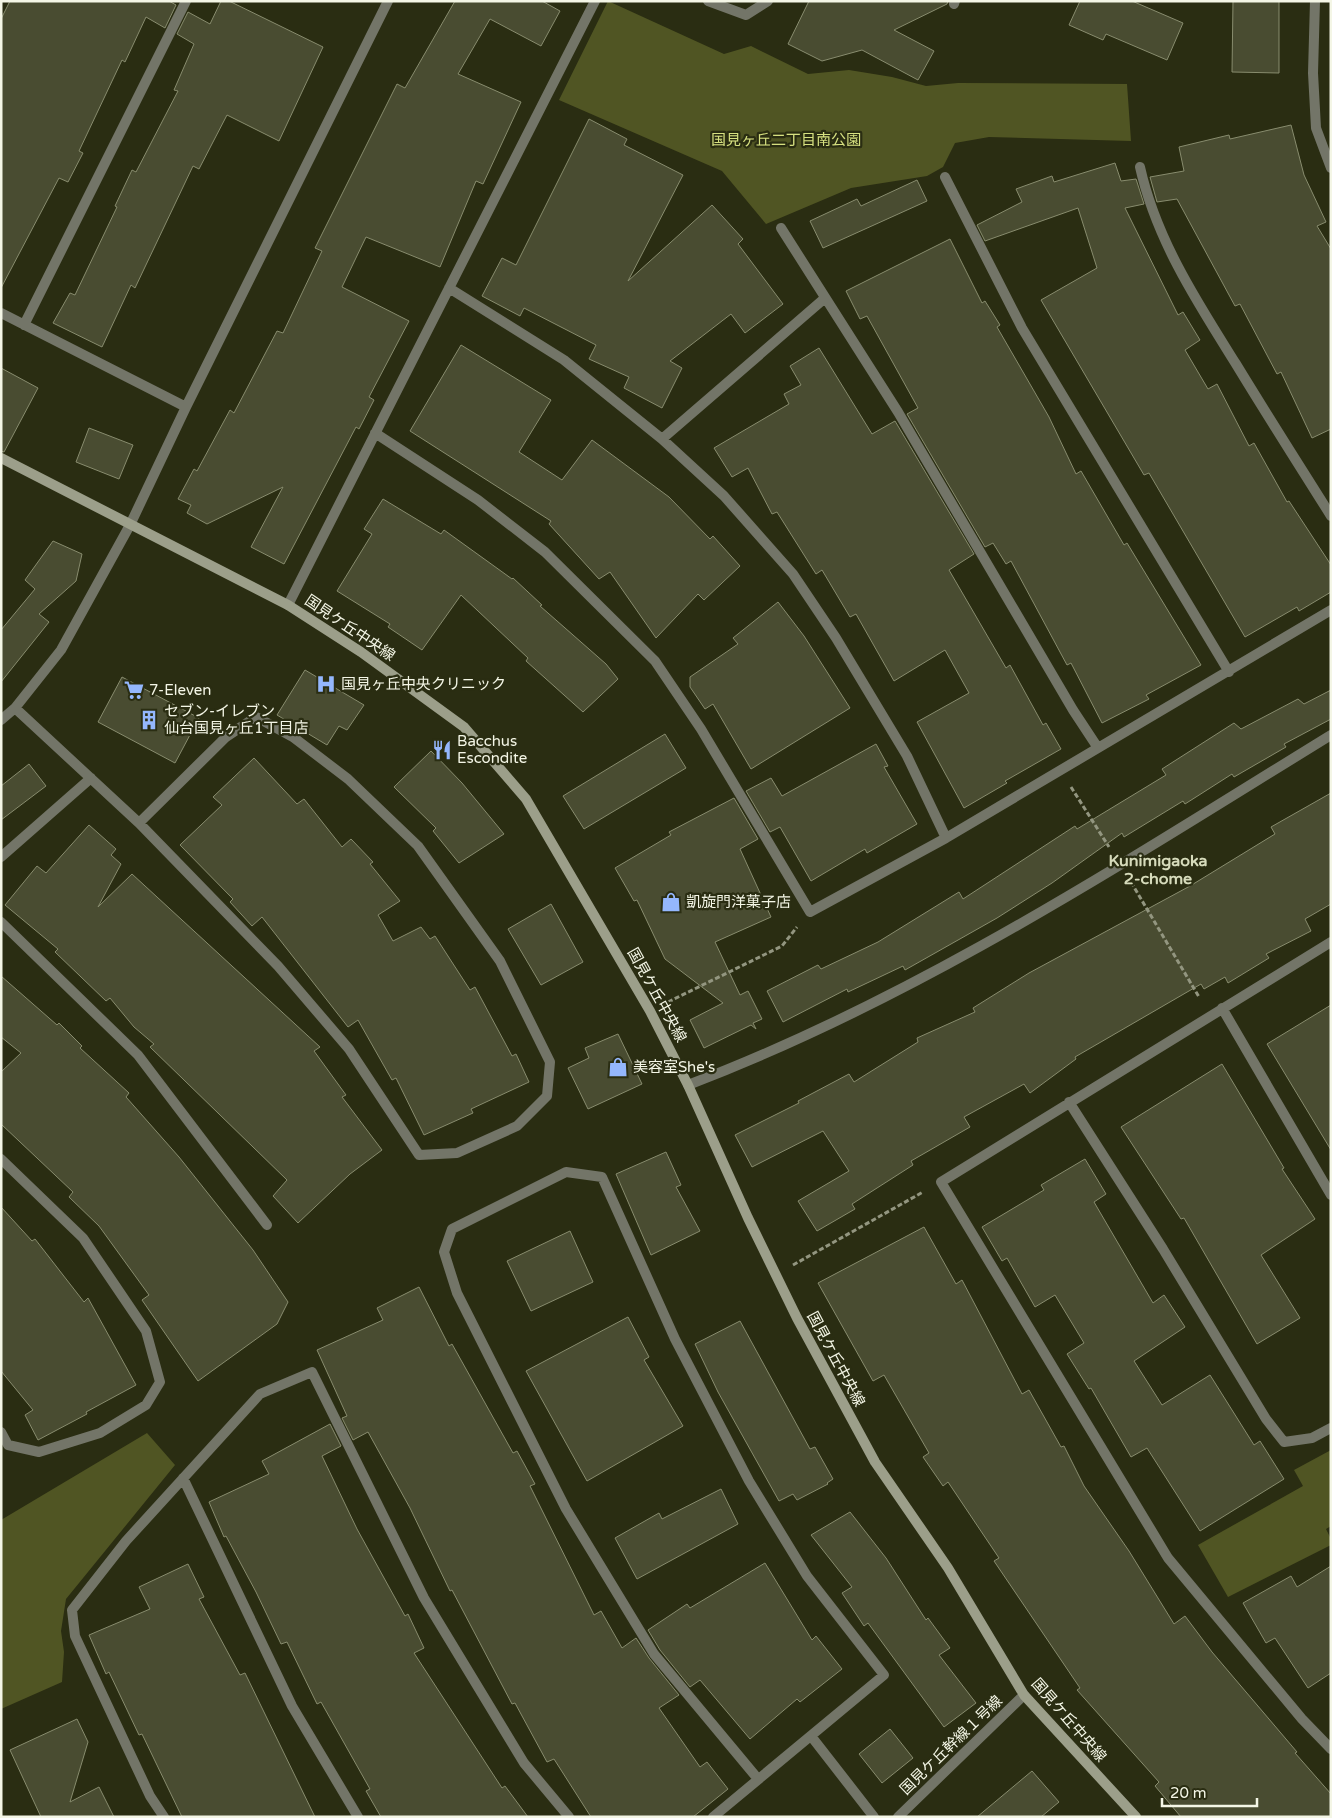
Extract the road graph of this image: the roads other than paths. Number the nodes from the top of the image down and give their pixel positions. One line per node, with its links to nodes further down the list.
1 (186, 1): 14 (street)
2 (388, 1): 15 (street)
3 (595, 1): 11 (street)
4 (708, 1): 5 (street)
5 (768, 1)
6 (1315, 1): 8 (street)
7 (1140, 167): 19 (street)
8 (1331, 168)
9 (945, 177): 23 (street)
10 (781, 228): 12 (street)
11 (449, 288): 16 (street); 17 (street)
12 (825, 298): 17 (street); 27 (street)
13 (1, 314): 14 (street)
14 (24, 325): 15 (street)
15 (186, 407): 20 (street)
16 (375, 433): 21 (street); 30 (street)
17 (662, 439): 30 (street)
18 (1, 458): 20 (street, 国見ケ丘中央線)
19 (1331, 516)
20 (130, 525): 21 (street, 国見ケ丘中央線); 24 (street)
21 (288, 605): 35 (street, 国見ケ丘中央線)
22 (1331, 610): 23 (street)
23 (1229, 672): 27 (street)
24 (15, 708): 25 (street); 28 (street)
25 (1, 720)
26 (1331, 735): 35 (street)
27 (1098, 748): 30 (street)
28 (91, 778): 29 (street); 31 (street)
29 (140, 823): 29 (street)
30 (946, 838)
31 (1, 857)
32 (1, 922): 39 (street)
33 (1331, 942): 34 (street)
34 (1222, 1008): 36 (street); 38 (street)
35 (688, 1085): 43 (street, 国見ケ丘中央線)
36 (1069, 1102): 40 (street); 45 (street)
37 (1, 1159): 41 (street)
38 (1331, 1195)
39 (267, 1225)
40 (1331, 1428)
41 (1, 1432)
42 (183, 1478): 47 (street); 48 (street); 49 (street)
43 (1024, 1695): 52 (street, 国見ケ丘幹線１号線); 53 (street, 国見ケ丘中央線)
44 (811, 1736): 46 (street); 46 (street); 51 (street)
45 (1331, 1749)
46 (758, 1779): 50 (street)
47 (164, 1817)
48 (358, 1817)
49 (569, 1817)
50 (713, 1817)
51 (874, 1817)
52 (898, 1817)
53 (1136, 1817)

